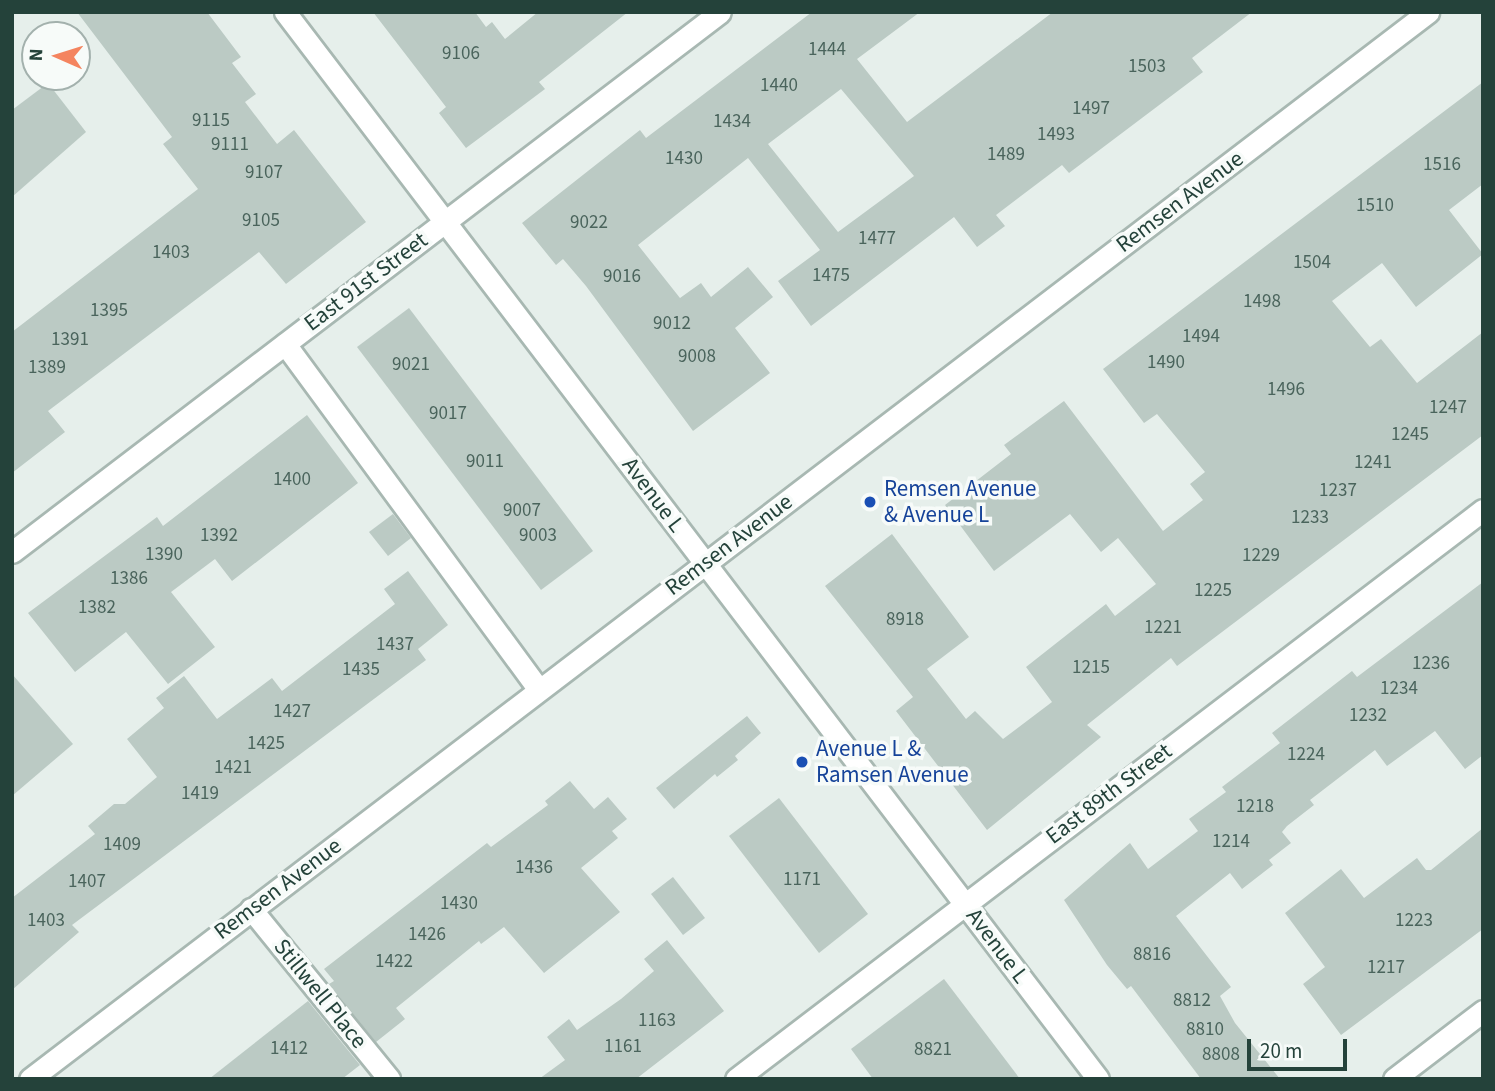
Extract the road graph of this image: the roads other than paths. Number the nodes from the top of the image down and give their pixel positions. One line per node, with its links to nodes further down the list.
1 (285, 12): 4 (street, Avenue L)
2 (720, 12): 4 (street, East 91st Street)
3 (1428, 12): 8 (street, Remsen Avenue)
4 (445, 222): 5 (street, East 91st Street); 8 (street, Avenue L)
5 (285, 344): 7 (street, East 91st Street); 9 (street)
6 (1483, 510): 10 (street, East 89th Street)
7 (12, 552)
8 (705, 563): 9 (street, Remsen Avenue); 10 (street, Avenue L)
9 (539, 690): 11 (street, Remsen Avenue)
10 (965, 904): 15 (street, East 89th Street); 16 (street, Avenue L)
11 (251, 909): 13 (street, Remsen Avenue); 14 (street, Stillwell Place)
12 (1483, 1011): 17 (street)
13 (30, 1079)
14 (389, 1079)
15 (736, 1079)
16 (1098, 1079)
17 (1394, 1079)

